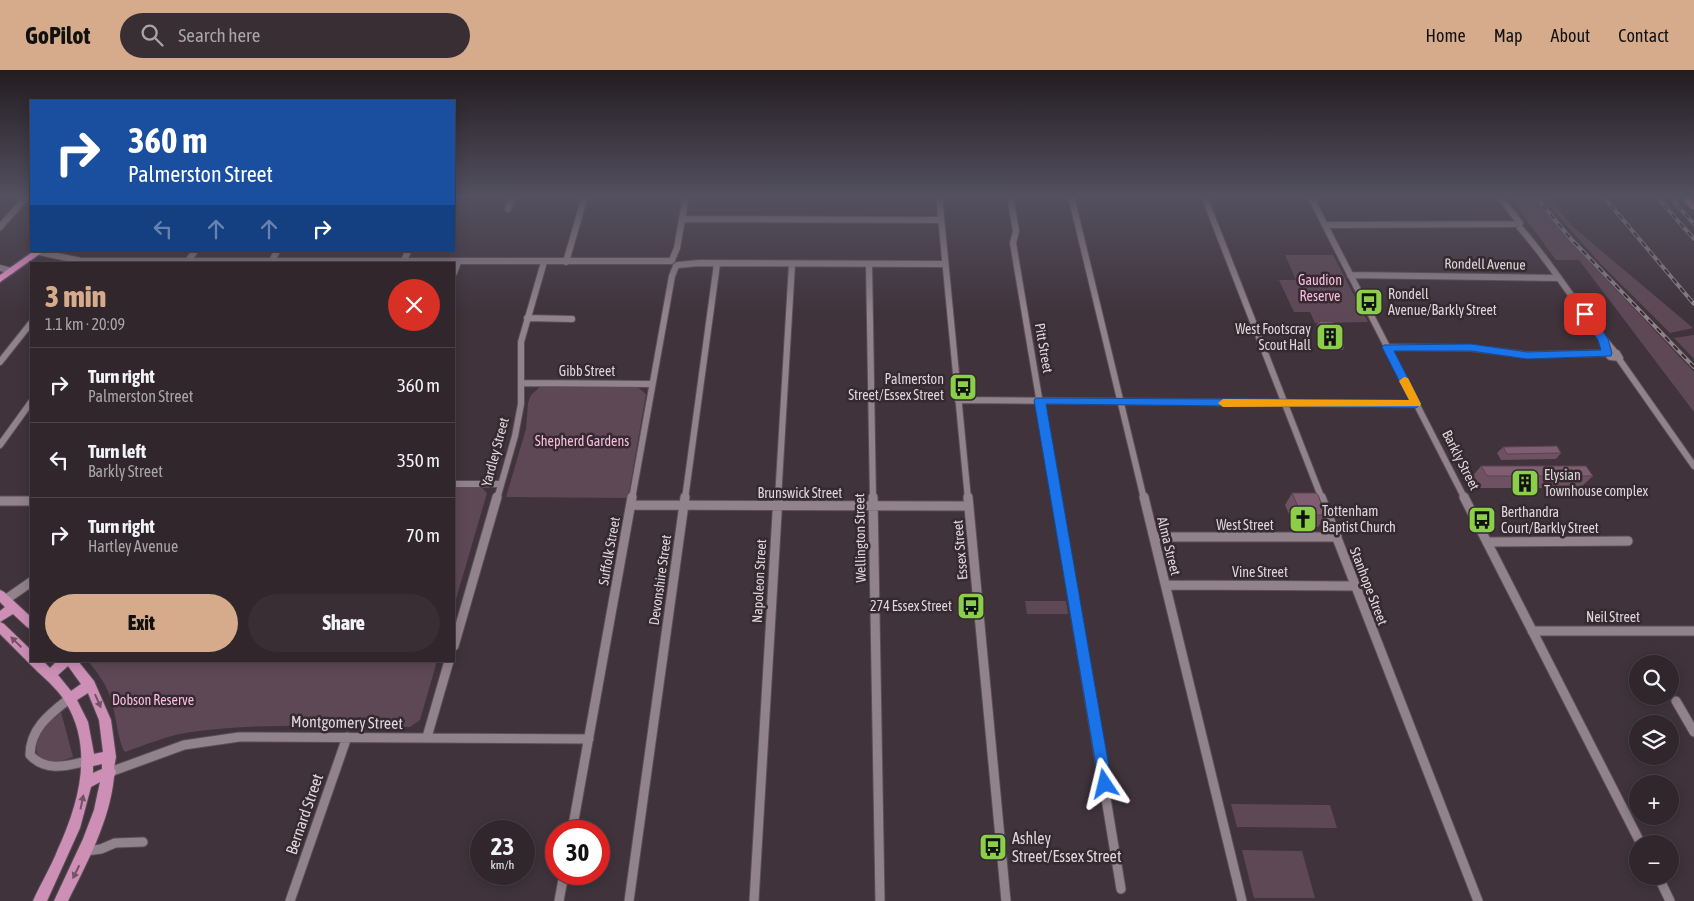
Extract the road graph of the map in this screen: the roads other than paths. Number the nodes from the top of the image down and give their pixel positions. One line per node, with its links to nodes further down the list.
1 (574, 235): 22 (street)
2 (679, 235): 23 (street, Suffolk Street)
3 (942, 235): 27 (street, Essex Street)
4 (1015, 235): 43 (street, Pitt Street)
5 (1080, 235): 44 (street, Alma Street)
6 (1219, 235): 46 (street, Stanhope Street)
7 (1330, 235): 31 (street, Barkly Street)
8 (1527, 235): 32 (street)
9 (39, 252): 16 (street); 30 (highway)
10 (193, 252): 13 (street)
11 (277, 252): 14 (street)
12 (408, 252): 15 (street)
13 (188, 261): 17 (street); 18 (street)
14 (272, 261): 18 (street); 19 (street)
15 (404, 261): 19 (street); 20 (street)
16 (91, 262): 17 (street)
17 (134, 262)
18 (218, 262)
19 (336, 262)
20 (458, 262): 21 (street); 29 (street)
21 (544, 262): 22 (street); 34 (street, Yardley Street)
22 (566, 262): 23 (street)
23 (674, 263): 24 (street); 41 (street, Suffolk Street)
24 (717, 264): 25 (street); 55 (street, Devonshire Street)
25 (792, 264): 26 (street); 56 (street, Napoleon Street)
26 (869, 264): 27 (street); 57 (street, Wellington Street)
27 (945, 264): 42 (street, Essex Street)
28 (0, 268): 30 (street)
29 (455, 270)
30 (12, 271): 33 (highway)
31 (1350, 275): 32 (street, Rondell Avenue); 37 (street, Barkly Street)
32 (1559, 278): 38 (street)
33 (0, 280)
34 (527, 318): 35 (street); 40 (street, Yardley Street)
35 (572, 319)
36 (30, 324): 39 (street)
37 (1387, 347): 38 (street); 47 (street, Barkly Street)
38 (1612, 355): 49 (street)
39 (0, 362)
40 (522, 383): 41 (street, Gibb Street); 51 (street, Yardley Street)
41 (652, 384): 54 (street, Suffolk Street)
42 (958, 400): 43 (street); 58 (street, Essex Street)
43 (1040, 400): 44 (street); 95 (street, Pitt Street)
44 (1121, 402): 46 (street); 59 (street, Alma Street)
45 (30, 403): 48 (street)
46 (1285, 403): 47 (street); 60 (street, Stanhope Street)
47 (1416, 404): 62 (street, Barkly Street)
48 (0, 445)
49 (1694, 466)
50 (455, 484): 51 (street)
51 (501, 484): 71 (street, Yardley Street)
52 (0, 501): 53 (street)
53 (30, 502)
54 (631, 505): 55 (street, Brunswick Street); 84 (street, Suffolk Street)
55 (684, 505): 56 (street, Brunswick Street); 100 (street, Devonshire Street)
56 (778, 506): 57 (street, Brunswick Street); 101 (street, Napoleon Street)
57 (873, 506): 58 (street, Brunswick Street); 102 (street, Wellington Street)
58 (968, 506): 103 (street, Essex Street)
59 (1154, 537): 60 (street, West Street); 64 (street, Alma Street)
60 (1336, 538): 65 (street, Stanhope Street)
61 (1628, 541): 62 (street)
62 (1487, 542): 69 (street, Barkly Street)
63 (30, 583): 66 (street)
64 (1166, 585): 65 (street, Vine Street); 104 (street, Alma Street)
65 (1355, 586): 105 (street, Stanhope Street)
66 (6, 601): 67 (main road); 68 (main road)
67 (30, 623)
68 (0, 626): 72 (main road, one-way to 68)
69 (1532, 631): 70 (street, Neil Street); 90 (street, Barkly Street)
70 (1694, 631)
71 (455, 643)
72 (30, 656)
73 (37, 662): 77 (main road)
74 (65, 662): 77 (main road)
75 (72, 662): 78 (main road)
76 (449, 662): 83 (street)
77 (50, 675): 79 (main road)
78 (90, 684): 79 (main road); 85 (main road, one-way to 85)
79 (70, 698): 86 (main road); 86 (street)
80 (1678, 705): 81 (street)
81 (1694, 732)
82 (346, 737): 83 (street, Montgomery Street); 87 (street, Montgomery Street); 98 (street, Bernard Street)
83 (427, 738): 84 (street, Montgomery Street)
84 (589, 739): 89 (street, Suffolk Street)
85 (110, 757): 86 (main road); 87 (main road)
86 (87, 761): 88 (main road)
87 (110, 772): 88 (main road); 92 (main road)
88 (85, 783): 96 (main road, one-way to 88)
89 (574, 820)
90 (1636, 835)
91 (143, 842): 92 (street)
92 (86, 852): 97 (main road, one-way to 97)
93 (562, 885): 99 (street)
94 (1662, 885): 106 (street)
95 (1120, 889)
96 (40, 901)
97 (62, 901)
98 (290, 901)
99 (559, 901)
100 (629, 901)
101 (754, 901)
102 (880, 901)
103 (1006, 901)
104 (1242, 901)
105 (1478, 901)
106 (1670, 901)

